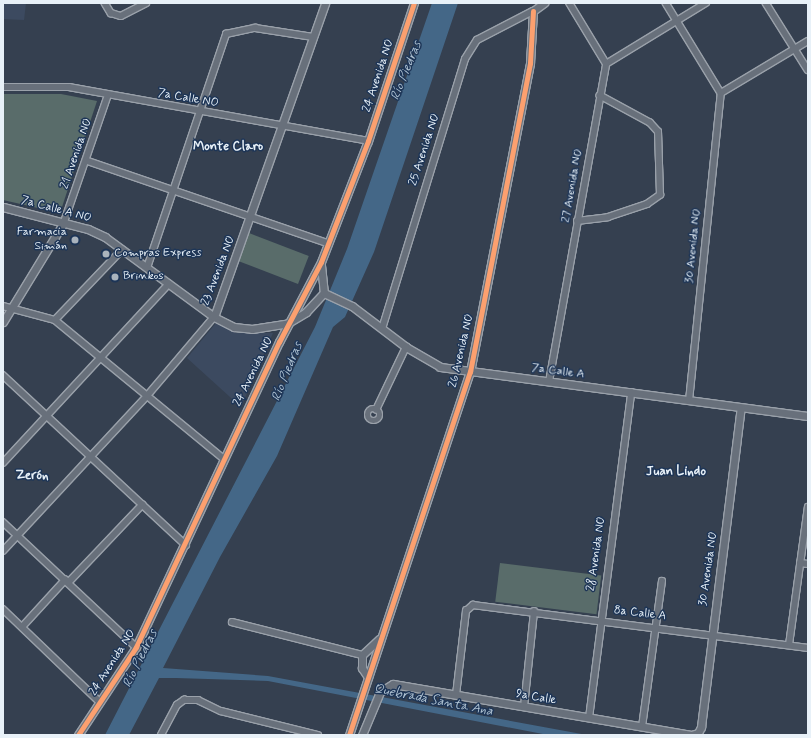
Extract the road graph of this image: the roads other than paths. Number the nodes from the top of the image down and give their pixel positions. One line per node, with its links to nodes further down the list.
1 (146, 3): 9 (street)
2 (324, 3): 12 (street, 23 Avenida NO)
3 (414, 3): 23 (street, 24 Avenida NO)
4 (544, 3): 10 (street)
5 (569, 3): 15 (street)
6 (666, 3): 11 (street)
7 (706, 3): 11 (street)
8 (766, 3): 14 (street)
9 (105, 5)
10 (533, 11): 42 (street, 25 Avenida NO); 45 (street, 26 Avenida NO)
11 (677, 22): 15 (street); 18 (street)
12 (313, 37): 21 (street); 22 (street, 23 Avenida NO)
13 (808, 41): 14 (street)
14 (795, 49): 16 (street); 18 (street)
15 (606, 64): 20 (street, 27 Avenida NO)
16 (808, 70)
17 (3, 87): 19 (street, 7a Calle NO)
18 (721, 93): 50 (street, 30 Avenida NO)
19 (108, 95): 21 (street, 7a Calle NO); 24 (street, 21 Avenida NO)
20 (600, 96): 28 (street, 27 Avenida NO); 28 (street)
21 (199, 112): 22 (street, 7a Calle NO); 25 (street)
22 (283, 127): 23 (street, 7a Calle NO); 27 (street, 23 Avenida NO)
23 (368, 141): 30 (street, 24 Avenida NO)
24 (88, 161): 25 (street); 29 (street, 21 Avenida NO)
25 (176, 191): 27 (street); 33 (street)
26 (3, 207): 29 (street, 7a Calle A NO)
27 (252, 217): 30 (street); 38 (street, 23 Avenida NO)
28 (577, 221): 47 (street, 27 Avenida NO)
29 (64, 222): 31 (street, 7a Calle A NO); 37 (street, 21 Avenida NO)
30 (328, 243): 32 (street, 24 Avenida NO)
31 (122, 250): 33 (street, 7a Calle A NO); 39 (street)
32 (321, 262): 35 (street); 41 (street, 24 Avenida NO)
33 (147, 268): 34 (street, 7a Calle A NO)
34 (169, 284): 38 (street, 7a Calle A NO); 44 (street)
35 (326, 293): 41 (street, 7a Calle A NO); 42 (street, 7a Calle A)
36 (3, 306): 37 (street)
37 (11, 308): 39 (street); 40 (street, 21 Avenida NO)
38 (214, 317): 41 (street, 7a Calle A NO); 49 (street, 23 Avenida NO)
39 (56, 320): 44 (street)
40 (3, 322)
41 (288, 323): 56 (street, 24 Avenida NO)
42 (382, 329): 43 (street, 7a Calle A)
43 (406, 347): 45 (street, 7a Calle A); 52 (street)
44 (100, 356): 49 (street); 53 (street)
45 (470, 372): 47 (street, 7a Calle A); 75 (street, 26 Avenida NO)
46 (3, 375): 53 (street)
47 (549, 382): 48 (street, 7a Calle A)
48 (631, 393): 50 (street, 7a Calle A); 70 (street, 28 Avenida NO)
49 (147, 396): 55 (street, 23 Avenida NO); 56 (street)
50 (689, 401): 51 (street, 7a Calle A)
51 (741, 408): 54 (street, 7a Calle A); 74 (street, 30 Avenida NO)
52 (376, 410)
53 (47, 416): 55 (street); 57 (street)
54 (808, 416)
55 (90, 455): 58 (street); 61 (street, 23 Avenida NO)
56 (223, 458): 62 (street, 24 Avenida NO)
57 (3, 463)
58 (142, 504): 62 (street); 67 (street)
59 (808, 507): 64 (street)
60 (3, 522): 61 (street)
61 (18, 536): 63 (street, 23 Avenida NO); 67 (street)
62 (186, 545): 77 (street, 24 Avenida NO)
63 (3, 551)
64 (800, 563): 65 (street); 76 (street)
65 (808, 564)
66 (662, 580): 73 (street)
67 (66, 582): 72 (street); 77 (street)
68 (3, 609): 72 (street)
69 (534, 612): 70 (street, 8a Calle A); 81 (street, 8a Calle A); 83 (street)
70 (599, 620): 73 (street, 8a Calle A); 84 (street, 28 Avenida NO)
71 (232, 622): 79 (street)
72 (22, 627): 82 (street)
73 (657, 627): 74 (street, 8a Calle A); 85 (street)
74 (711, 635): 76 (street, 8a Calle A); 86 (street, 30 Avenida NO)
75 (379, 639): 79 (street); 80 (street, 26 Avenida NO)
76 (789, 645): 78 (street, 8a Calle A)
77 (136, 647): 82 (street, 24 Avenida NO)
78 (808, 648)
79 (362, 655): 80 (street)
80 (368, 677): 90 (street, 26 Avenida NO)
81 (456, 695): 83 (street, 9a Calle); 91 (street, 9a Calle)
82 (100, 702): 87 (street, 24 Avenida NO)
83 (524, 707): 84 (street, 9a Calle)
84 (589, 718): 85 (street, 9a Calle)
85 (642, 727): 86 (street, 9a Calle)
86 (693, 734)
87 (78, 735)
88 (161, 735): 89 (street)
89 (318, 735)
90 (349, 735)
91 (362, 735)

